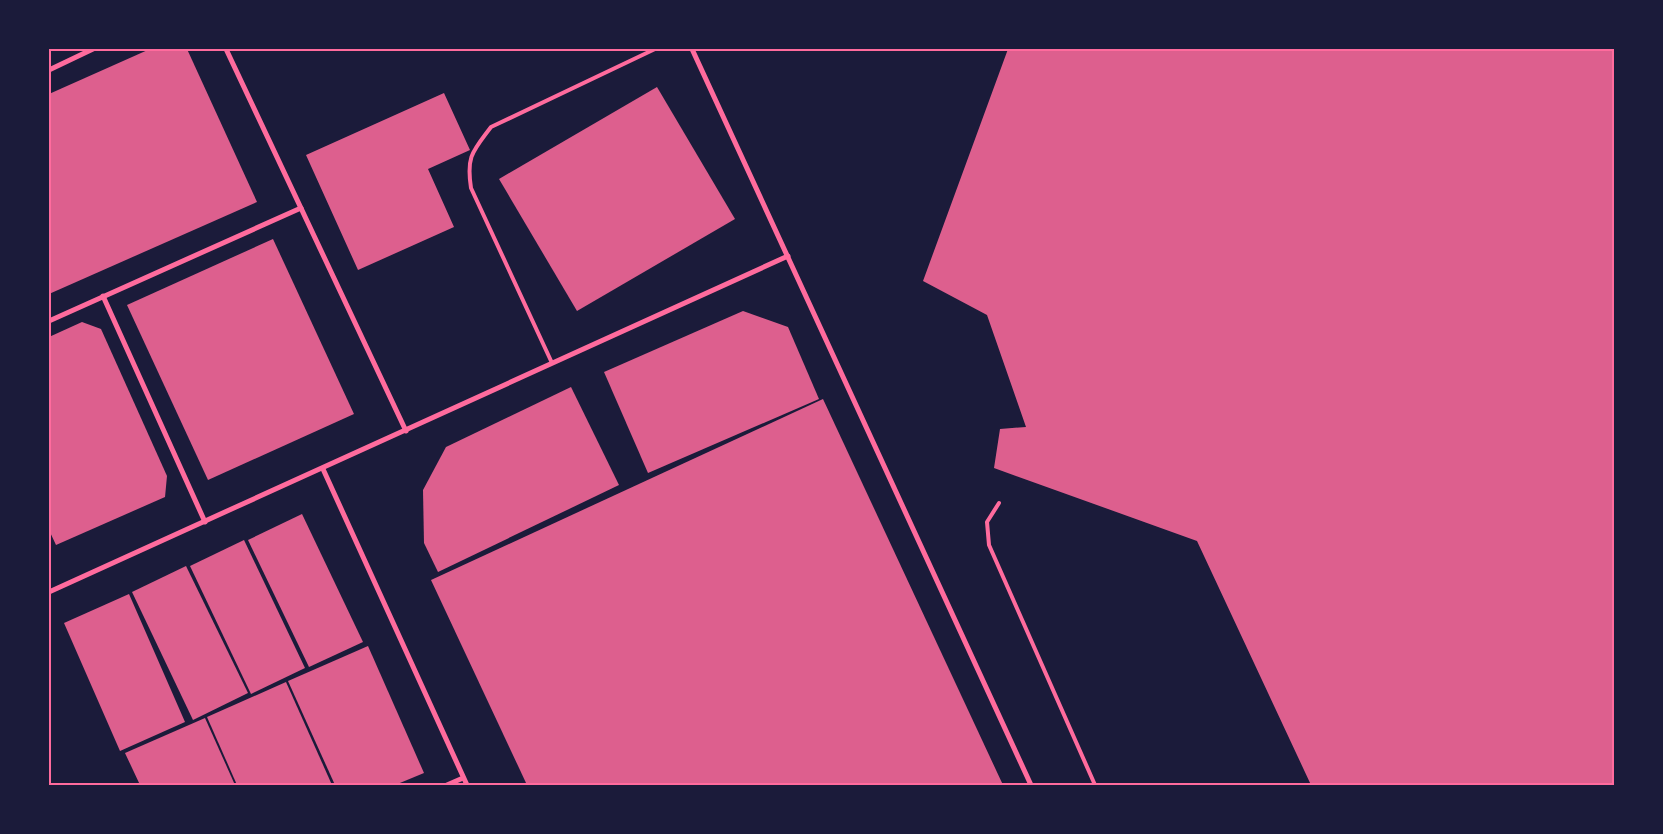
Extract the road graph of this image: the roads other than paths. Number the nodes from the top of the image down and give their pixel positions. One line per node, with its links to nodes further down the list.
1 (93, 49): 5 (street)
2 (226, 49): 6 (street)
3 (655, 49): 10 (lane)
4 (692, 49): 7 (street)
5 (49, 70)
6 (301, 208): 8 (street); 11 (street)
7 (788, 256): 10 (street); 19 (street)
8 (103, 296): 9 (street); 14 (street)
9 (49, 321)
10 (552, 363): 11 (street)
11 (406, 431): 12 (street)
12 (323, 469): 14 (street); 16 (street)
13 (999, 503): 20 (lane)
14 (205, 522): 15 (street)
15 (49, 592)
16 (463, 778): 17 (street); 18 (street)
17 (447, 785)
18 (467, 785)
19 (1031, 785)
20 (1094, 785)

